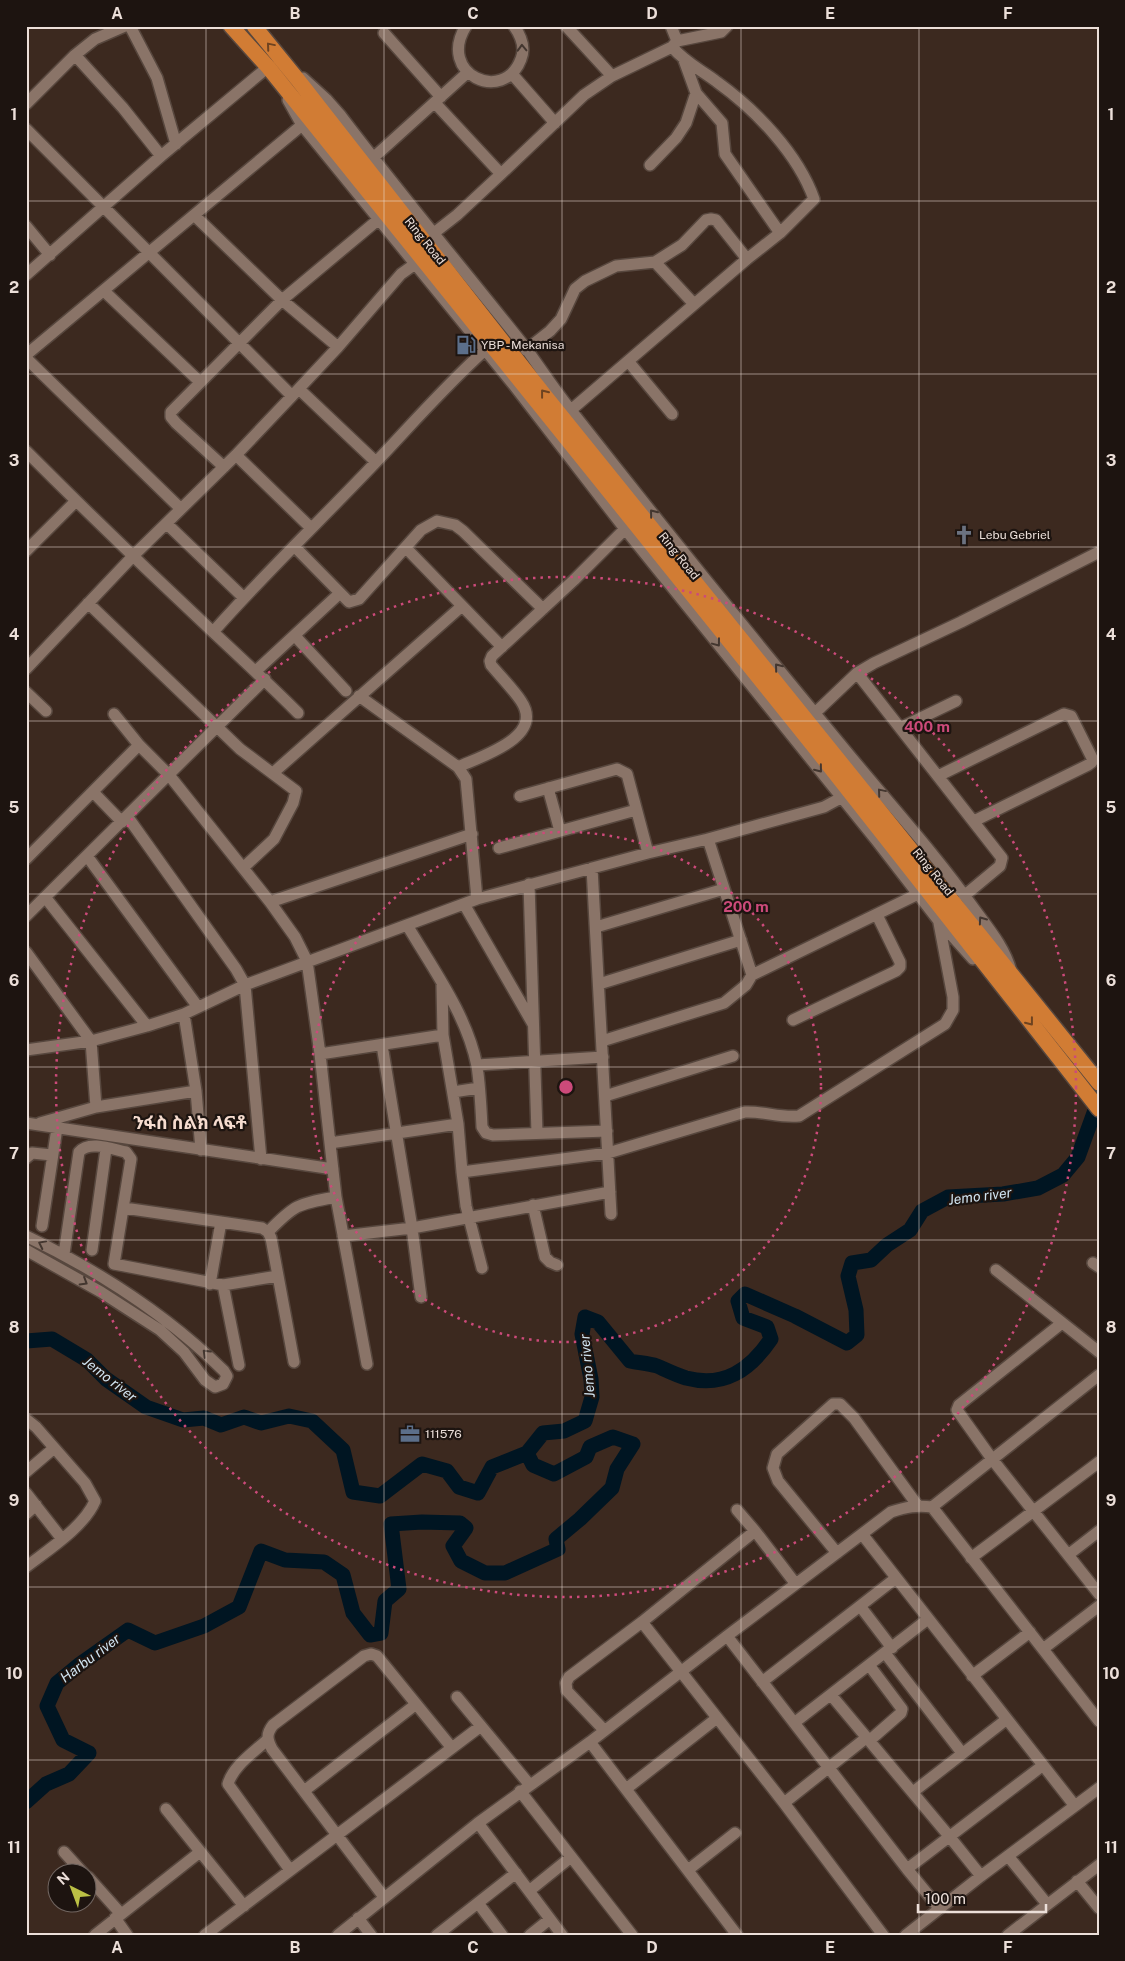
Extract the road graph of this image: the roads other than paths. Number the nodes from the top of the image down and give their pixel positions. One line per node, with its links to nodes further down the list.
1 (125, 26): 12 (street)
2 (130, 26): 26 (street)
3 (231, 26): 15 (highway, Ring Road)
4 (254, 26): 14 (highway, Ring Road, one-way to 4)
5 (466, 26): 16 (street)
6 (514, 26): 17 (street, one-way to 6)
7 (566, 26): 18 (street)
8 (671, 26): 11 (street)
9 (727, 26): 11 (street)
10 (384, 33): 21 (street)
11 (674, 44): 13 (street); 18 (street)
12 (75, 55): 22 (street); 27 (street)
13 (684, 60): 20 (street); 36 (street)
14 (287, 65): 28 (street); 98 (highway, Ring Road, one-way to 14)
15 (268, 67): 19 (highway, Ring Road); 26 (street)
16 (467, 73): 17 (street); 21 (street)
17 (512, 74): 23 (street)
18 (612, 76): 23 (street)
19 (279, 81): 24 (street); 98 (highway, Ring Road)
20 (696, 93): 29 (street); 36 (street)
21 (438, 100): 28 (street); 30 (street)
22 (26, 104)
23 (555, 123): 30 (street)
24 (302, 125): 32 (street); 33 (street)
25 (26, 129): 31 (street)
26 (176, 144): 27 (street)
27 (161, 156): 31 (street)
28 (373, 158): 35 (street)
29 (650, 165)
30 (501, 174): 35 (street)
31 (104, 208): 37 (street); 38 (street)
32 (194, 215): 37 (street); 44 (street)
33 (379, 219): 41 (street); 44 (street)
34 (26, 226): 38 (street)
35 (434, 232): 49 (street)
36 (780, 233): 39 (street)
37 (149, 251): 43 (street); 46 (street)
38 (50, 254): 42 (street)
39 (747, 259): 40 (street); 45 (street)
40 (655, 262): 45 (street); 49 (street)
41 (415, 264): 47 (street); 48 (street)
42 (26, 275)
43 (104, 291): 50 (street); 52 (street)
44 (282, 300): 46 (street); 47 (street)
45 (694, 304): 51 (street)
46 (240, 343): 52 (street); 53 (street)
47 (338, 348): 53 (street)
48 (484, 350): 58 (street); 64 (street)
49 (526, 350): 54 (street)
50 (26, 356): 61 (street)
51 (628, 361): 54 (street); 55 (street)
52 (200, 382): 59 (street)
53 (296, 392): 57 (street); 58 (street)
54 (571, 410): 88 (street, one-way to 54)
55 (672, 414)
56 (26, 451): 60 (street)
57 (236, 455): 59 (street); 63 (street)
58 (376, 462): 63 (street)
59 (224, 468): 61 (street)
60 (76, 501): 67 (street); 69 (street)
61 (181, 509): 62 (street)
62 (168, 524): 69 (street); 71 (street)
63 (311, 528): 65 (street)
64 (625, 529): 74 (street); 98 (street, one-way to 98)
65 (294, 546): 70 (street); 71 (street)
66 (406, 548): 70 (street); 73 (street); 74 (street)
67 (26, 551)
68 (1099, 552): 80 (street)
69 (134, 555): 72 (street); 75 (street)
70 (340, 593): 76 (street)
71 (244, 598): 75 (street)
72 (88, 603): 78 (street); 90 (street)
73 (462, 606): 77 (street); 84 (street)
74 (543, 609): 77 (street)
75 (213, 632): 79 (street)
76 (294, 636): 79 (street); 82 (street)
77 (502, 647): 93 (street)
78 (26, 669)
79 (256, 671): 81 (street)
80 (857, 673): 88 (street); 91 (street)
81 (265, 680): 87 (street); 90 (street)
82 (346, 690)
83 (26, 692): 86 (street)
84 (359, 696): 93 (street); 94 (street)
85 (956, 701): 91 (street)
86 (46, 711)
87 (298, 713)
88 (815, 713): 98 (street)
89 (114, 714): 92 (street)
90 (218, 726): 94 (street); 95 (street)
91 (900, 728): 96 (street)
92 (139, 745): 95 (street); 99 (street)
93 (458, 767): 105 (street)
94 (273, 773): 111 (street)
95 (169, 775): 102 (street); 111 (street)
96 (938, 776): 103 (street); 103 (street)
97 (548, 788): 100 (street); 101 (street); 104 (street)
98 (855, 788): 106 (street); 115 (street); 116 (street, one-way to 98); 130 (highway, Ring Road)
99 (92, 792): 102 (street); 110 (street)
100 (520, 796)
101 (636, 810): 104 (street); 108 (street)
102 (124, 819): 109 (street); 133 (street)
103 (974, 821): 116 (street)
104 (560, 831): 107 (street)
105 (472, 834): 118 (street); 119 (street)
106 (708, 840): 108 (street); 114 (street)
107 (499, 848)
108 (648, 853): 112 (street)
109 (86, 856): 117 (street); 134 (street)
110 (26, 859)
111 (243, 868): 119 (street)
112 (592, 868): 113 (street); 125 (street)
113 (529, 884): 118 (street); 137 (street)
114 (724, 888): 125 (street); 126 (street)
115 (918, 894): 122 (street); 123 (street)
116 (964, 896): 130 (street, one-way to 116)
117 (45, 897): 121 (street); 138 (street)
118 (477, 899): 120 (street)
119 (270, 902): 128 (street)
120 (464, 904): 124 (street); 137 (street)
121 (29, 908)
122 (877, 915): 129 (street); 136 (street)
123 (938, 920): 130 (street); 165 (street)
124 (407, 925): 128 (street); 131 (street)
125 (596, 927): 132 (street)
126 (741, 940): 129 (street); 132 (street)
127 (26, 952): 141 (street)
128 (307, 962): 133 (street); 144 (street)
129 (752, 974): 140 (street)
130 (1006, 980): 149 (highway, Ring Road); 155 (highway, Ring Road, one-way to 155)
131 (442, 984): 139 (street); 148 (street)
132 (599, 984): 140 (street)
133 (245, 985): 134 (street); 168 (street)
134 (198, 1007): 135 (street)
135 (184, 1014): 138 (street); 151 (street)
136 (793, 1020)
137 (534, 1025): 147 (street)
138 (147, 1026): 141 (street)
139 (442, 1035): 142 (street); 152 (street)
140 (602, 1040): 145 (street)
141 (91, 1041): 143 (street); 154 (street)
142 (382, 1045): 144 (street); 161 (street)
143 (28, 1047)
144 (320, 1054): 162 (street)
145 (603, 1056): 147 (street); 153 (street)
146 (733, 1056): 153 (street)
147 (535, 1061): 148 (street); 160 (street)
148 (476, 1065): 150 (street)
149 (1094, 1078)
150 (479, 1088): 152 (street); 160 (street)
151 (196, 1092): 154 (street); 164 (street)
152 (453, 1092): 157 (street)
153 (605, 1096): 159 (street)
154 (96, 1107): 156 (street)
155 (1099, 1109)
156 (32, 1123): 158 (street)
157 (458, 1124): 161 (street); 170 (street)
158 (56, 1128): 164 (street); 166 (street)
159 (607, 1131): 160 (street); 165 (street)
160 (537, 1133)
161 (396, 1134): 162 (street); 179 (street)
162 (330, 1143): 169 (street)
163 (106, 1148): 174 (street); 184 (street); 185 (street)
164 (201, 1150): 168 (street)
165 (608, 1153): 170 (street); 171 (street)
166 (52, 1156): 167 (street); 178 (street)
167 (26, 1158)
168 (261, 1159): 169 (street)
169 (333, 1169): 172 (street)
170 (462, 1172): 176 (street)
171 (610, 1192): 173 (street); 175 (street)
172 (336, 1197): 180 (street); 182 (street)
173 (533, 1205): 176 (street); 186 (street)
174 (124, 1208): 177 (street); 190 (street)
175 (611, 1214)
176 (470, 1217): 179 (street); 187 (street)
177 (221, 1222): 180 (street); 190 (street)
178 (42, 1226)
179 (412, 1228): 182 (street); 192 (street)
180 (268, 1232): 189 (street)
181 (26, 1236): 185 (street, one-way to 181)
182 (343, 1236): 197 (street)
183 (26, 1250): 185 (street, one-way to 185)
184 (92, 1250)
185 (64, 1254)
186 (557, 1265)
187 (482, 1268)
188 (996, 1270): 193 (street)
189 (278, 1276): 191 (street); 195 (street)
190 (210, 1284): 191 (street)
191 (223, 1285): 196 (street)
192 (420, 1297)
193 (1062, 1323): 194 (street); 201 (street)
194 (1099, 1352)
195 (294, 1362)
196 (240, 1364)
197 (367, 1364)
198 (1099, 1375): 201 (street)
199 (27, 1421): 200 (street)
200 (53, 1449): 203 (street); 214 (street)
201 (992, 1459): 207 (street); 209 (street)
202 (1099, 1462): 209 (street)
203 (26, 1472)
204 (26, 1493): 205 (street)
205 (36, 1505): 210 (street); 214 (street)
206 (918, 1506): 207 (street); 213 (street); 215 (street)
207 (932, 1507): 217 (street)
208 (737, 1510): 211 (street)
209 (1033, 1510): 216 (street); 217 (street)
210 (26, 1514)
211 (755, 1531): 220 (street); 225 (street)
212 (1099, 1531): 216 (street)
213 (862, 1534): 215 (street); 219 (street)
214 (62, 1539): 218 (street)
215 (837, 1553): 220 (street)
216 (1068, 1555): 221 (street)
217 (971, 1558): 226 (street)
218 (26, 1567)
219 (896, 1578): 222 (street); 224 (street)
220 (796, 1583): 227 (street)
221 (1099, 1594)
222 (860, 1606): 229 (street); 233 (street)
223 (1099, 1606): 228 (street)
224 (928, 1619): 229 (street); 232 (street)
225 (642, 1622): 231 (street); 242 (street)
226 (1030, 1632): 228 (street); 232 (street)
227 (727, 1636): 231 (street); 233 (street)
228 (1043, 1649): 239 (street)
229 (888, 1650): 230 (street); 247 (street)
230 (869, 1665): 234 (street); 244 (street)
231 (681, 1672): 237 (street); 242 (street)
232 (972, 1676): 238 (street)
233 (762, 1682): 240 (street)
234 (831, 1695): 240 (street); 244 (street)
235 (457, 1697): 241 (street)
236 (415, 1705): 243 (street); 246 (street); 253 (street)
237 (717, 1718): 252 (street); 255 (street)
238 (1007, 1719): 247 (street); 248 (street)
239 (1099, 1721)
240 (794, 1723): 249 (street)
241 (481, 1726): 246 (street); 250 (street)
242 (604, 1730): 245 (street)
243 (267, 1740): 253 (street); 269 (street)
244 (868, 1740): 249 (street); 254 (street)
245 (590, 1742): 250 (street); 252 (street)
246 (452, 1748): 260 (street)
247 (962, 1753): 254 (street)
248 (1042, 1766): 256 (street); 261 (street)
249 (828, 1768): 255 (street); 268 (street)
250 (525, 1788): 258 (street); 265 (street)
251 (1099, 1788): 256 (street)
252 (626, 1789): 270 (street)
253 (304, 1791): 260 (street)
254 (913, 1792): 261 (street)
255 (784, 1803): 296 (street)
256 (1075, 1806): 264 (street)
257 (166, 1809): 263 (street)
258 (478, 1823): 271 (street); 276 (street)
259 (735, 1832): 270 (street)
260 (337, 1835): 269 (street); 276 (street)
261 (950, 1836): 268 (street); 272 (street)
262 (64, 1852): 266 (street)
263 (200, 1852): 279 (street); 282 (street)
264 (1008, 1856): 272 (street); 278 (street)
265 (571, 1857): 275 (street); 295 (street)
266 (75, 1864)
267 (1099, 1865): 273 (street)
268 (907, 1869): 280 (street)
269 (290, 1870): 279 (street)
270 (688, 1870): 285 (street)
271 (516, 1874): 275 (street); 277 (street)
272 (981, 1876): 280 (street)
273 (1077, 1881): 278 (street); 281 (street)
274 (98, 1890): 282 (street)
275 (529, 1891): 284 (street)
276 (384, 1897): 283 (street)
277 (478, 1903): 291 (street); 292 (street)
278 (1048, 1904): 298 (street)
279 (244, 1906): 288 (street)
280 (939, 1908): 297 (street)
281 (1099, 1908)
282 (118, 1916): 286 (street); 287 (street)
283 (358, 1918): 289 (street); 290 (street)
284 (550, 1919): 293 (street); 294 (street)
285 (732, 1933)
286 (95, 1935)
287 (127, 1935)
288 (205, 1935)
289 (338, 1935)
290 (371, 1935)
291 (437, 1935)
292 (502, 1935)
293 (530, 1935)
294 (562, 1935)
295 (632, 1935)
296 (883, 1935)
297 (906, 1935)
298 (1008, 1935)

